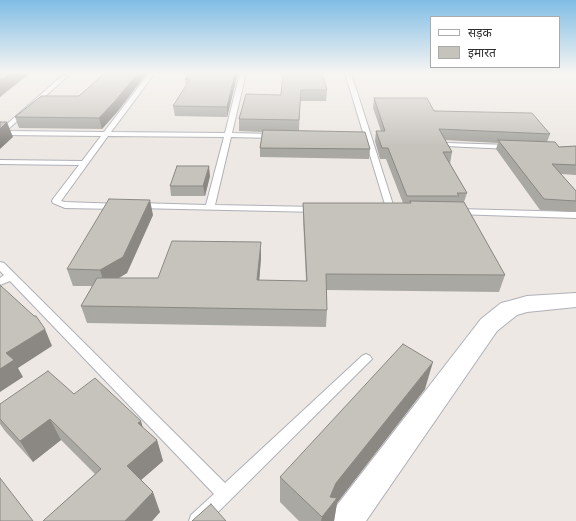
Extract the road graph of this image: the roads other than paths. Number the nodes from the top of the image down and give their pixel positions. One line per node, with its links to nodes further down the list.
1 (41, 97): 5 (lane)
2 (133, 97): 6 (lane)
3 (237, 97): 7 (lane)
4 (355, 97): 10 (lane)
5 (0, 133): 6 (lane)
6 (105, 134): 7 (lane); 14 (lane)
7 (228, 135): 8 (lane); 15 (lane)
8 (282, 136)
9 (360, 138): 10 (lane)
10 (368, 138): 17 (lane)
11 (447, 145): 12 (lane)
12 (515, 147)
13 (0, 162): 14 (lane)
14 (83, 163): 15 (lane)
15 (210, 208): 16 (lane)
16 (328, 210)
17 (391, 211)
18 (452, 212): 19 (lane)
19 (576, 215)
20 (0, 265): 21 (lane)
21 (6, 279): 24 (lane)
22 (576, 300): 26 (street)
23 (366, 360): 24 (lane)
24 (225, 494): 25 (lane)
25 (197, 521)
26 (346, 521)

